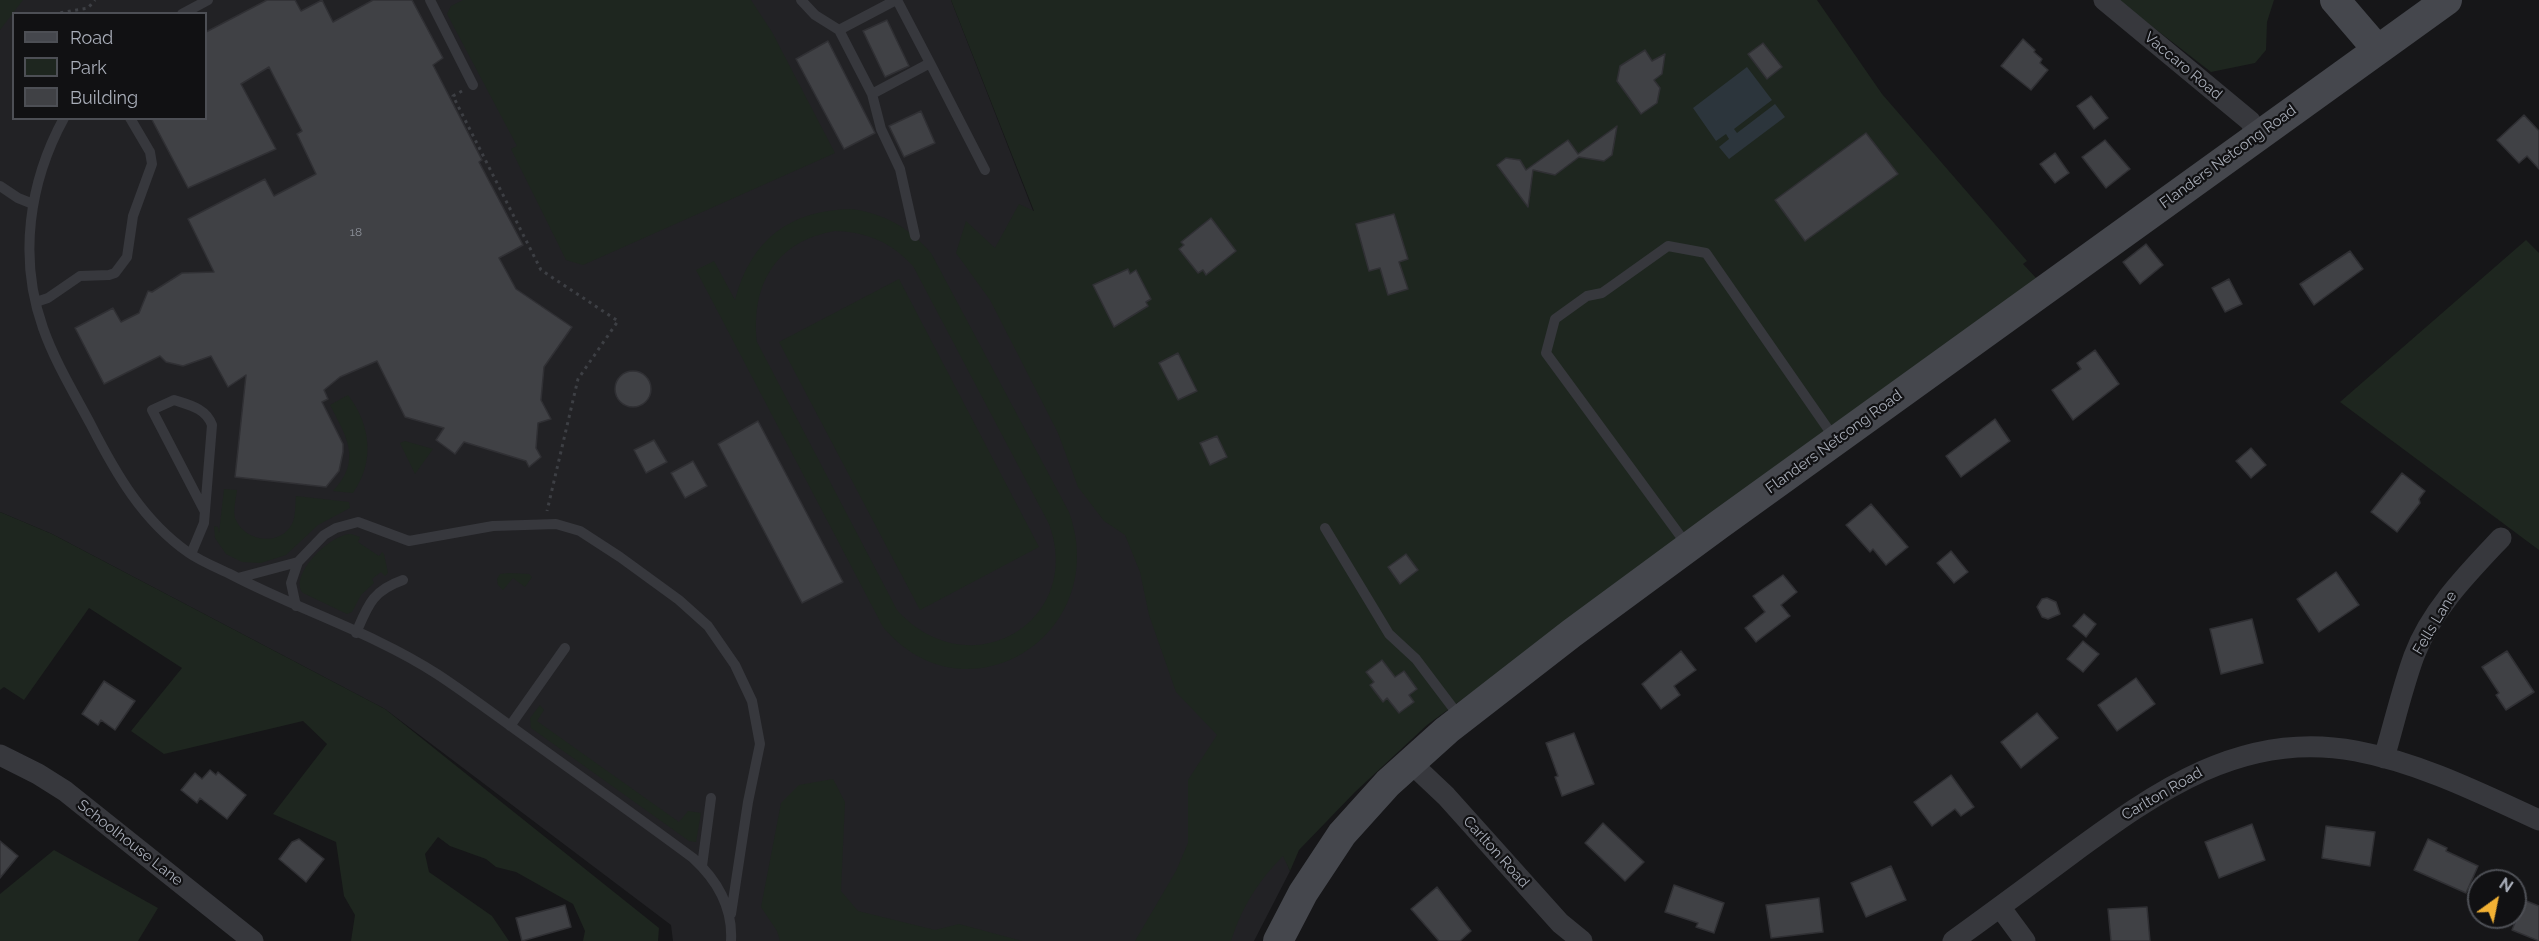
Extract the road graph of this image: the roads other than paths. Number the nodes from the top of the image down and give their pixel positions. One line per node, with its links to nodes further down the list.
1 (208, 0): 8 (lane)
2 (430, 0): 12 (lane)
3 (801, 0): 9 (lane)
4 (896, 0): 9 (lane); 11 (lane)
5 (2104, 0): 16 (street, Vaccaro Road)
6 (2335, 0): 10 (main road)
7 (2447, 0): 10 (main road, Flanders Netcong Road)
8 (186, 12)
9 (839, 30): 13 (lane)
10 (2377, 49): 16 (main road, Flanders Netcong Road)
11 (930, 63): 13 (lane); 17 (lane)
12 (473, 85)
13 (872, 94): 20 (lane)
14 (63, 120): 19 (lane)
15 (131, 120): 21 (lane)
16 (2258, 135): 22 (main road, Flanders Netcong Road)
17 (986, 170)
18 (0, 186): 19 (lane)
19 (33, 204): 21 (lane)
20 (915, 236)
21 (36, 302): 27 (lane)
22 (1836, 441): 26 (main road, Flanders Netcong Road); 26 (lane)
23 (204, 510): 23 (lane); 27 (lane)
24 (1325, 528): 34 (lane)
25 (2502, 538): 37 (street, Fells Lane)
26 (1688, 548): 34 (main road, Flanders Netcong Road)
27 (191, 554): 29 (lane)
28 (298, 562): 29 (lane); 31 (lane); 43 (lane)
29 (238, 578): 31 (lane)
30 (403, 580): 32 (lane)
31 (296, 606): 32 (lane)
32 (356, 633): 35 (lane)
33 (566, 648): 35 (lane)
34 (1461, 719): 38 (main road, Flanders Netcong Road)
35 (510, 726): 41 (lane)
36 (0, 755): 44 (street, Schoolhouse Lane)
37 (2384, 758): 40 (street, Carlton Road); 42 (street, Carlton Road)
38 (1410, 762): 46 (main road, Flanders Netcong Road); 47 (street, Carlton Road)
39 (711, 798): 41 (lane)
40 (2539, 820)
41 (702, 866): 43 (lane)
42 (2000, 907): 48 (street, Carlton Road); 49 (street)
43 (730, 921): 45 (lane)
44 (253, 941)
45 (731, 941)
46 (1278, 941)
47 (1582, 941)
48 (1953, 941)
49 (2025, 941)

